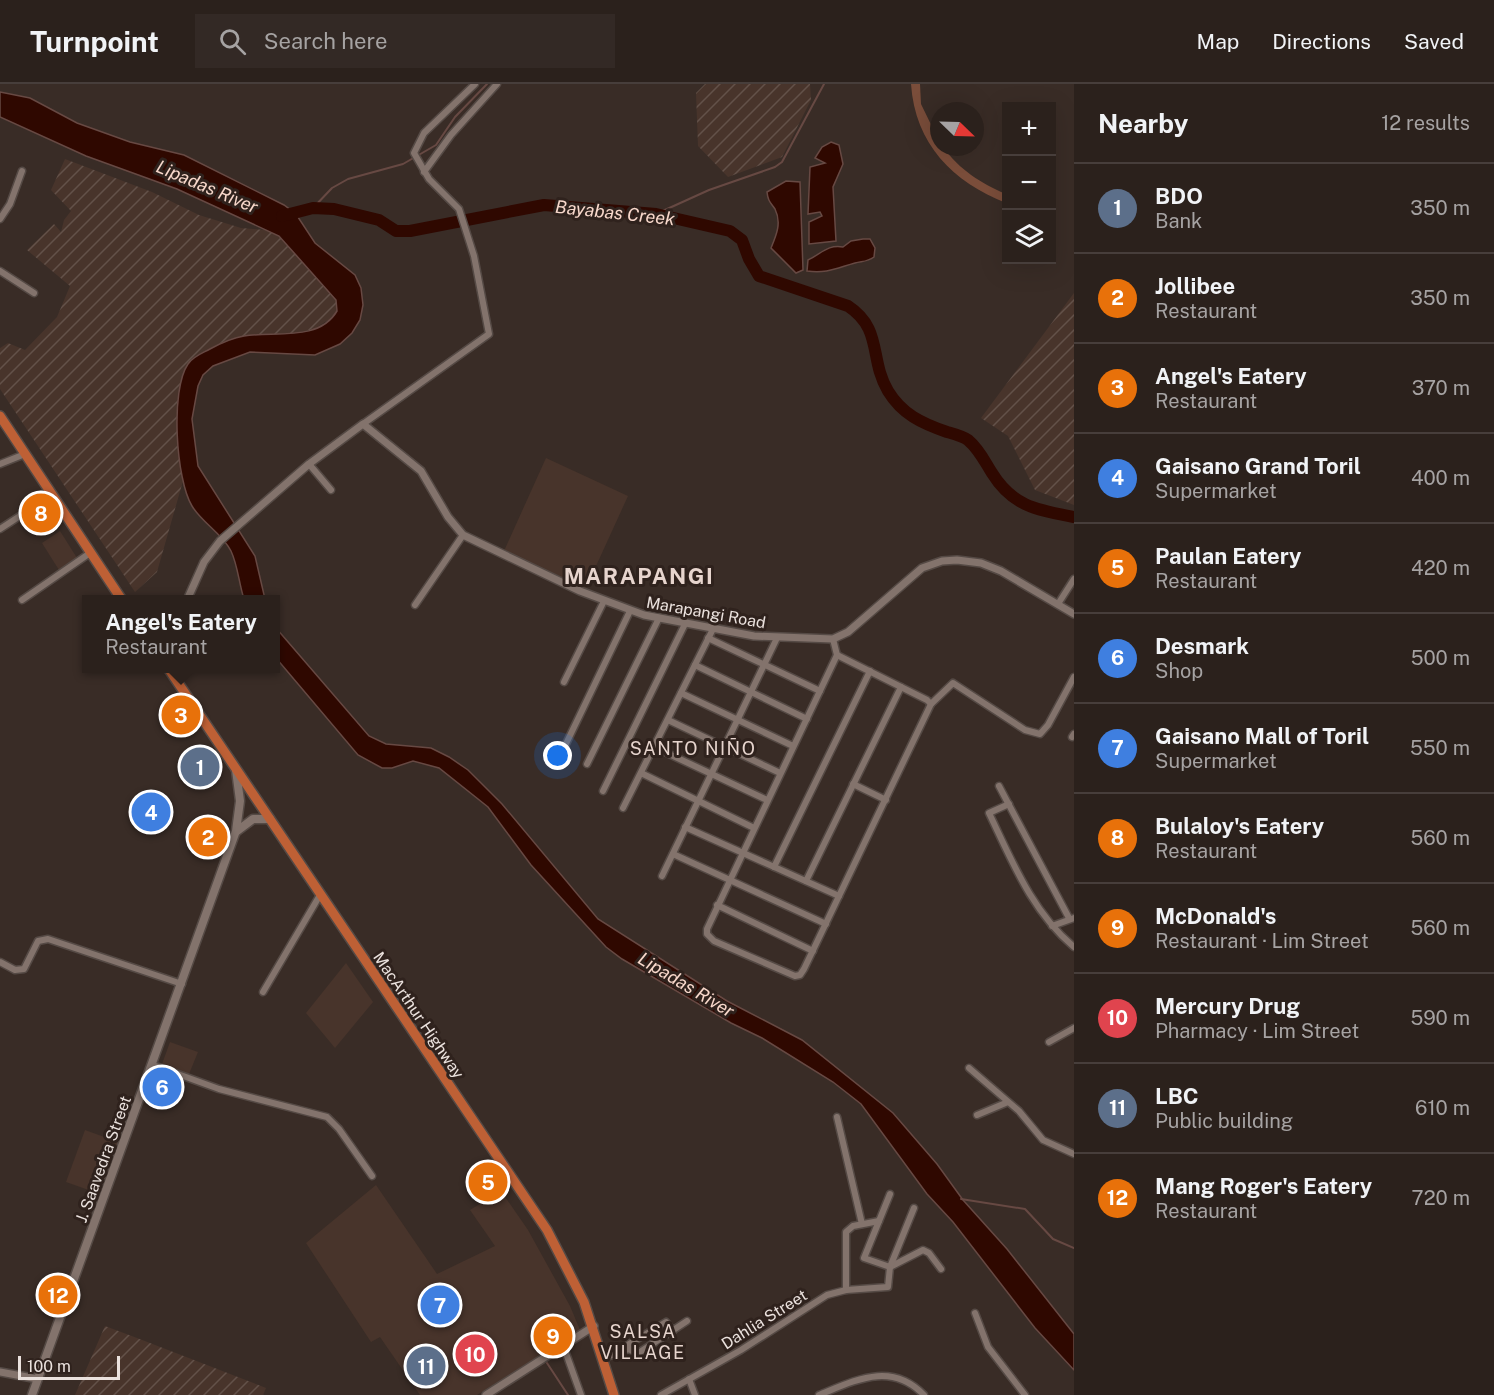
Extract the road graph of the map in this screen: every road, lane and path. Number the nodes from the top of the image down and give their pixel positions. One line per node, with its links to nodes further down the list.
1 (475, 84): 4 (street)
2 (497, 84): 4 (street)
3 (22, 171): 5 (street)
4 (424, 172): 9 (street)
5 (0, 219)
6 (0, 271): 7 (street)
7 (34, 293)
8 (0, 416): 10 (highway)
9 (363, 424): 12 (street); 16 (street, Marapangi Road)
10 (25, 454): 11 (street); 14 (highway)
11 (0, 464)
12 (309, 464): 13 (street); 20 (street)
13 (331, 490)
14 (52, 495): 15 (street); 17 (highway)
15 (0, 529)
16 (463, 535): 22 (street, Marapangi Road); 24 (street)
17 (90, 553): 19 (highway); 21 (street)
18 (1074, 579): 23 (street)
19 (119, 595)
20 (189, 595)
21 (22, 600)
22 (604, 601): 25 (street, Marapangi Road); 39 (street)
23 (1058, 604): 26 (street); 32 (street)
24 (415, 605)
25 (630, 611): 27 (street, Marapangi Road); 51 (street)
26 (1074, 614)
27 (659, 618): 28 (street, Marapangi Road); 52 (street)
28 (685, 624): 29 (street, Marapangi Road); 59 (street)
29 (712, 629): 30 (street); 31 (street, Marapangi Road)
30 (708, 638): 34 (street); 35 (street)
31 (777, 638): 32 (street, Marapangi Road); 34 (street)
32 (833, 639): 33 (street)
33 (837, 655): 36 (street); 41 (street)
34 (764, 664): 41 (street); 42 (street)
35 (695, 665): 42 (street); 43 (street)
36 (870, 671): 40 (street); 71 (street)
37 (171, 673): 53 (highway, MacArthur Highway)
38 (1074, 677): 44 (street)
39 (564, 682)
40 (901, 687): 44 (street); 57 (street)
41 (820, 691): 46 (street)
42 (750, 692): 45 (street); 46 (street)
43 (681, 693): 45 (street); 47 (street)
44 (931, 704): 61 (street)
45 (737, 719): 48 (street); 49 (street)
46 (807, 719): 49 (street)
47 (668, 720): 48 (street); 50 (street)
48 (724, 746): 55 (street); 56 (street)
49 (793, 746): 56 (street)
50 (654, 747): 54 (street); 55 (street)
51 (563, 750)
52 (587, 764)
53 (236, 770): 65 (highway, MacArthur Highway); 68 (main road, J. Saavedra Street)
54 (641, 773): 62 (street); 64 (street)
55 (711, 773): 60 (street); 62 (street)
56 (780, 773): 60 (street)
57 (853, 784): 61 (street); 74 (street)
58 (999, 786): 63 (street)
59 (603, 791)
60 (767, 800): 67 (street)
61 (886, 800): 76 (street)
62 (698, 801): 66 (street); 67 (street)
63 (1009, 804): 78 (street); 80 (street)
64 (623, 808)
65 (270, 819): 68 (main road); 75 (highway, MacArthur Highway)
66 (685, 827): 69 (street); 70 (street)
67 (754, 828): 69 (street)
68 (236, 831): 84 (main road, J. Saavedra Street)
69 (742, 853): 71 (street); 73 (street)
70 (673, 854): 72 (street); 73 (street)
71 (774, 867): 74 (street)
72 (662, 876)
73 (730, 879): 77 (street); 79 (street)
74 (806, 881): 76 (street)
75 (320, 895): 85 (street); 104 (highway, MacArthur Highway)
76 (839, 897): 79 (street)
77 (717, 905): 82 (street); 82 (street)
78 (1071, 918): 80 (street)
79 (826, 924): 82 (street)
80 (1052, 926): 81 (street)
81 (1074, 947)
82 (813, 951)
83 (0, 962): 84 (street)
84 (183, 984): 88 (main road, J. Saavedra Street)
85 (263, 993)
86 (1074, 1028): 87 (street)
87 (1049, 1042)
88 (153, 1065): 94 (street); 111 (main road, J. Saavedra Street)
89 (969, 1068): 90 (street)
90 (1008, 1102): 91 (street); 93 (street)
91 (977, 1115)
92 (837, 1117): 98 (street)
93 (1074, 1154)
94 (372, 1176)
95 (890, 1194): 97 (street)
96 (914, 1208): 99 (street)
97 (879, 1221): 98 (street); 99 (street)
98 (862, 1224): 101 (street)
99 (890, 1267): 100 (street); 101 (street, Dahlia Street)
100 (941, 1269)
101 (846, 1290): 110 (street, Dahlia Street)
102 (975, 1313): 120 (street)
103 (687, 1321): 105 (street)
104 (594, 1326): 106 (street); 108 (highway, MacArthur Highway)
105 (673, 1330): 107 (street); 107 (street)
106 (563, 1345): 113 (street); 114 (street)
107 (628, 1349): 108 (street)
108 (604, 1358): 115 (highway, MacArthur Highway)
109 (0, 1372): 111 (street)
110 (689, 1379): 116 (street, Dahlia Street); 117 (street)
111 (38, 1380): 112 (main road, J. Saavedra Street)
112 (32, 1395)
113 (486, 1395)
114 (581, 1395)
115 (614, 1395)
116 (661, 1395)
117 (695, 1395)
118 (819, 1395): 119 (street)
119 (924, 1395)
120 (1025, 1395)

